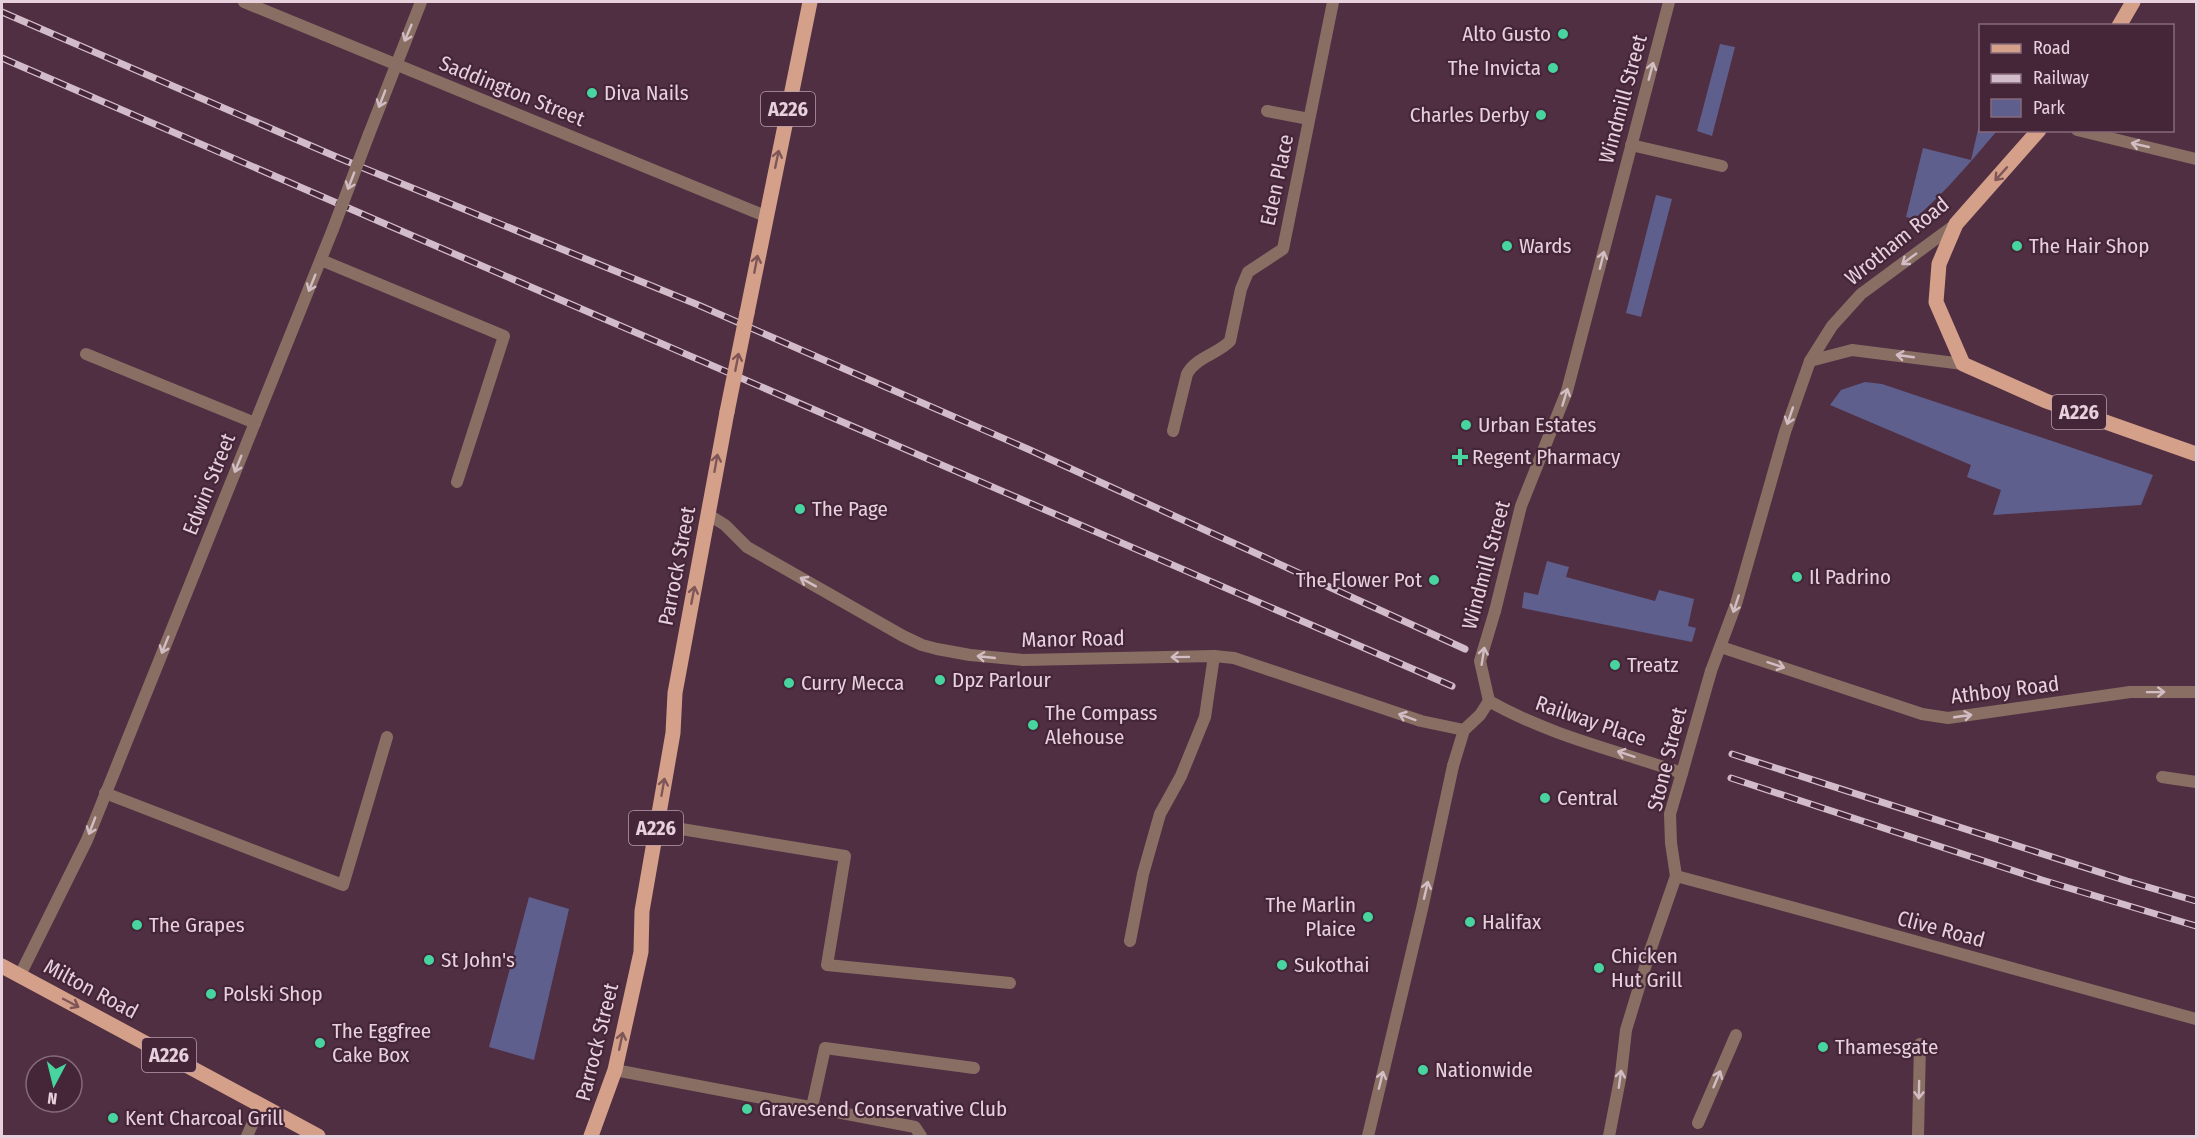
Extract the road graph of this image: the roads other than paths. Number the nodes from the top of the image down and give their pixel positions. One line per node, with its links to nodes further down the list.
1 (244, 2): 8 (street, Saddington Street)
2 (422, 2): 8 (street, Edwin Street, one-way to 8)
3 (810, 2): 16 (main road, Parrock Street / A226, one-way to 3)
4 (1333, 2): 10 (street, Eden Place)
5 (1669, 2): 13 (street, Windmill Street, one-way to 5)
6 (2133, 2): 7 (main road)
7 (2120, 24)
8 (395, 65): 16 (street, Saddington Street); 18 (street, Edwin Street, one-way to 18, bridge)
9 (1267, 111): 10 (street)
10 (1309, 119): 23 (street, Eden Place)
11 (2037, 132): 17 (main road, Wrotham Road, one-way to 17)
12 (2085, 132): 14 (street, one-way to 12)
13 (1631, 145): 15 (street); 30 (street, Windmill Street, one-way to 13, bridge)
14 (2196, 159)
15 (1722, 166)
16 (765, 216): 26 (main road, Parrock Street / A226, one-way to 16, bridge)
17 (1956, 224): 20 (street, Wrotham Road, one-way to 20); 21 (main road)
18 (321, 260): 22 (street, Edwin Street, one-way to 22); 25 (street)
19 (86, 354): 22 (street)
20 (1810, 362): 21 (street, one-way to 20); 27 (street, Stone Street, one-way to 27)
21 (1963, 364): 24 (main road, A226)
22 (255, 423): 36 (street, Edwin Street, one-way to 36)
23 (1173, 431)
24 (2196, 454)
25 (457, 482)
26 (709, 515): 28 (street, Manor Road, one-way to 26); 37 (main road, Parrock Street / A226, one-way to 26)
27 (1721, 647): 29 (street, Athboy Road, one-way to 29); 33 (street, Stone Street, bridge)
28 (1214, 656): 31 (street, Manor Road, one-way to 28); 39 (street)
29 (2196, 692)
30 (1489, 702): 31 (street); 33 (street, Railway Place, one-way to 30)
31 (1464, 730): 56 (street, one-way to 31)
32 (387, 737): 36 (street)
33 (1682, 772): 38 (street, Stone Street)
34 (2162, 777): 35 (street)
35 (2196, 782)
36 (105, 793): 41 (street, Edwin Street, one-way to 41)
37 (657, 825): 42 (street); 47 (main road, Parrock Street / A226, one-way to 37)
38 (1676, 876): 43 (street, Clive Road); 57 (street, Stone Street, one-way to 38)
39 (1130, 941)
40 (2, 966): 41 (main road, Milton Road / A226)
41 (20, 975): 48 (main road, Milton Road / A226, one-way to 48)
42 (1010, 982)
43 (2196, 1019)
44 (1736, 1035): 50 (street, one-way to 44)
45 (1920, 1044): 51 (street, one-way to 51)
46 (974, 1068): 49 (street)
47 (615, 1070): 49 (street); 54 (main road, Parrock Street / A226)
48 (260, 1107): 52 (street); 53 (main road, Milton Road / A226)
49 (812, 1107): 55 (street)
50 (1698, 1123)
51 (1918, 1135)
52 (247, 1137)
53 (318, 1137)
54 (591, 1137)
55 (921, 1137)
56 (1368, 1137)
57 (1609, 1137)

